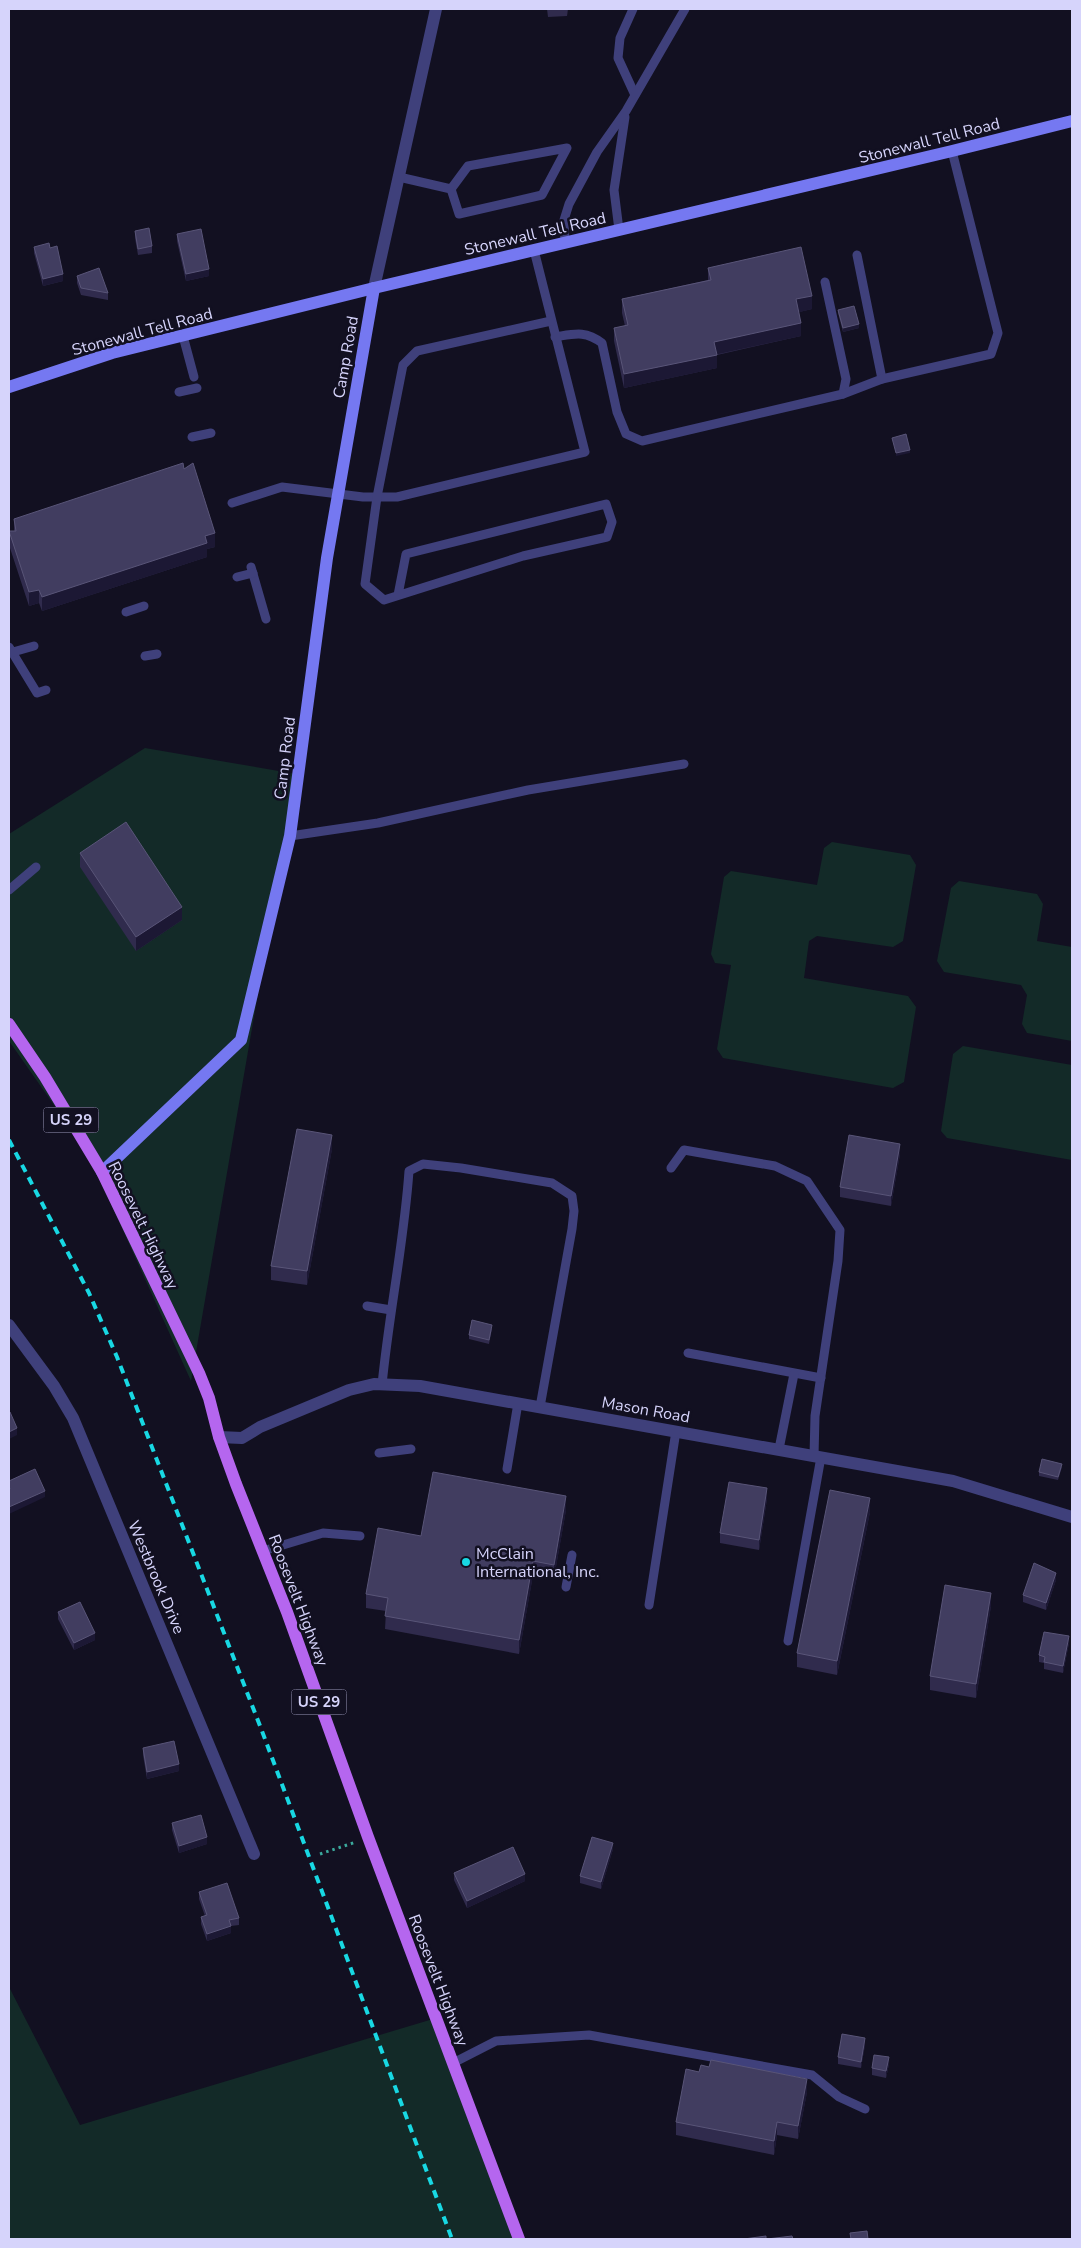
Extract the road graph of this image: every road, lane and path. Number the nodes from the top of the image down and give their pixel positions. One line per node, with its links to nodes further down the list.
1 (436, 9): 8 (street)
2 (633, 9): 4 (lane)
3 (684, 9): 4 (lane)
4 (635, 95): 5 (lane)
5 (626, 111): 10 (lane); 11 (lane)
6 (1072, 121): 7 (street, Stonewall Tell Road)
7 (952, 152): 10 (street, Stonewall Tell Road); 20 (lane)
8 (399, 177): 9 (lane); 15 (street)
9 (452, 189): 9 (lane)
10 (619, 230): 11 (street, Stonewall Tell Road)
11 (565, 243): 12 (street, Stonewall Tell Road)
12 (534, 250): 15 (street, Stonewall Tell Road); 16 (lane)
13 (857, 255): 20 (lane)
14 (825, 282): 24 (lane)
15 (374, 288): 17 (street, Stonewall Tell Road); 27 (street, Camp Road)
16 (551, 321): 18 (lane); 28 (lane)
17 (183, 336): 19 (lane); 21 (street, Stonewall Tell Road)
18 (555, 337): 24 (lane); 28 (lane)
19 (194, 377)
20 (882, 379): 24 (lane)
21 (9, 387)
22 (198, 388): 23 (lane)
23 (179, 392)
24 (843, 394)
25 (211, 433): 26 (lane)
26 (192, 437)
27 (338, 494): 28 (lane); 29 (lane); 41 (street, Camp Road)
28 (377, 497): 31 (lane)
29 (232, 503)
30 (236, 578): 34 (lane)
31 (398, 595): 31 (lane)
32 (144, 606): 33 (lane)
33 (126, 612)
34 (266, 620)
35 (34, 646): 36 (lane)
36 (11, 650): 39 (lane)
37 (157, 654): 38 (lane)
38 (145, 656)
39 (46, 690)
40 (684, 764): 41 (lane)
41 (290, 836): 46 (street, Camp Road)
42 (36, 867): 43 (lane)
43 (9, 890)
44 (9, 1024): 46 (main road, Roosevelt Highway / US 29)
45 (671, 1168): 52 (lane)
46 (102, 1172): 57 (main road, Roosevelt Highway / US 29)
47 (367, 1306): 48 (lane)
48 (391, 1310): 53 (lane); 55 (lane)
49 (9, 1325): 71 (street, Westbrook Drive)
50 (688, 1354): 51 (lane)
51 (794, 1374): 52 (lane); 59 (lane)
52 (821, 1378): 61 (lane)
53 (382, 1385): 54 (street, Mason Road); 57 (street, Mason Road)
54 (518, 1403): 55 (street, Mason Road); 62 (lane)
55 (540, 1407): 56 (street, Mason Road)
56 (676, 1431): 59 (street, Mason Road); 68 (lane)
57 (219, 1437): 65 (main road, Roosevelt Highway / US 29)
58 (411, 1449): 60 (lane)
59 (779, 1449): 61 (street, Mason Road)
60 (379, 1453)
61 (817, 1456): 63 (street, Mason Road); 69 (lane)
62 (507, 1469)
63 (1072, 1517)
64 (360, 1536): 65 (lane)
65 (263, 1551): 70 (main road, Roosevelt Highway / US 29)
66 (572, 1555): 67 (lane)
67 (566, 1587)
68 (649, 1604)
69 (788, 1641)
70 (368, 1837): 72 (path); 73 (main road, Roosevelt Highway / US 29)
71 (254, 1854)
72 (320, 1854)
73 (452, 2063): 74 (lane); 75 (main road, Roosevelt Highway / US 29)
74 (865, 2109)
75 (519, 2239)

